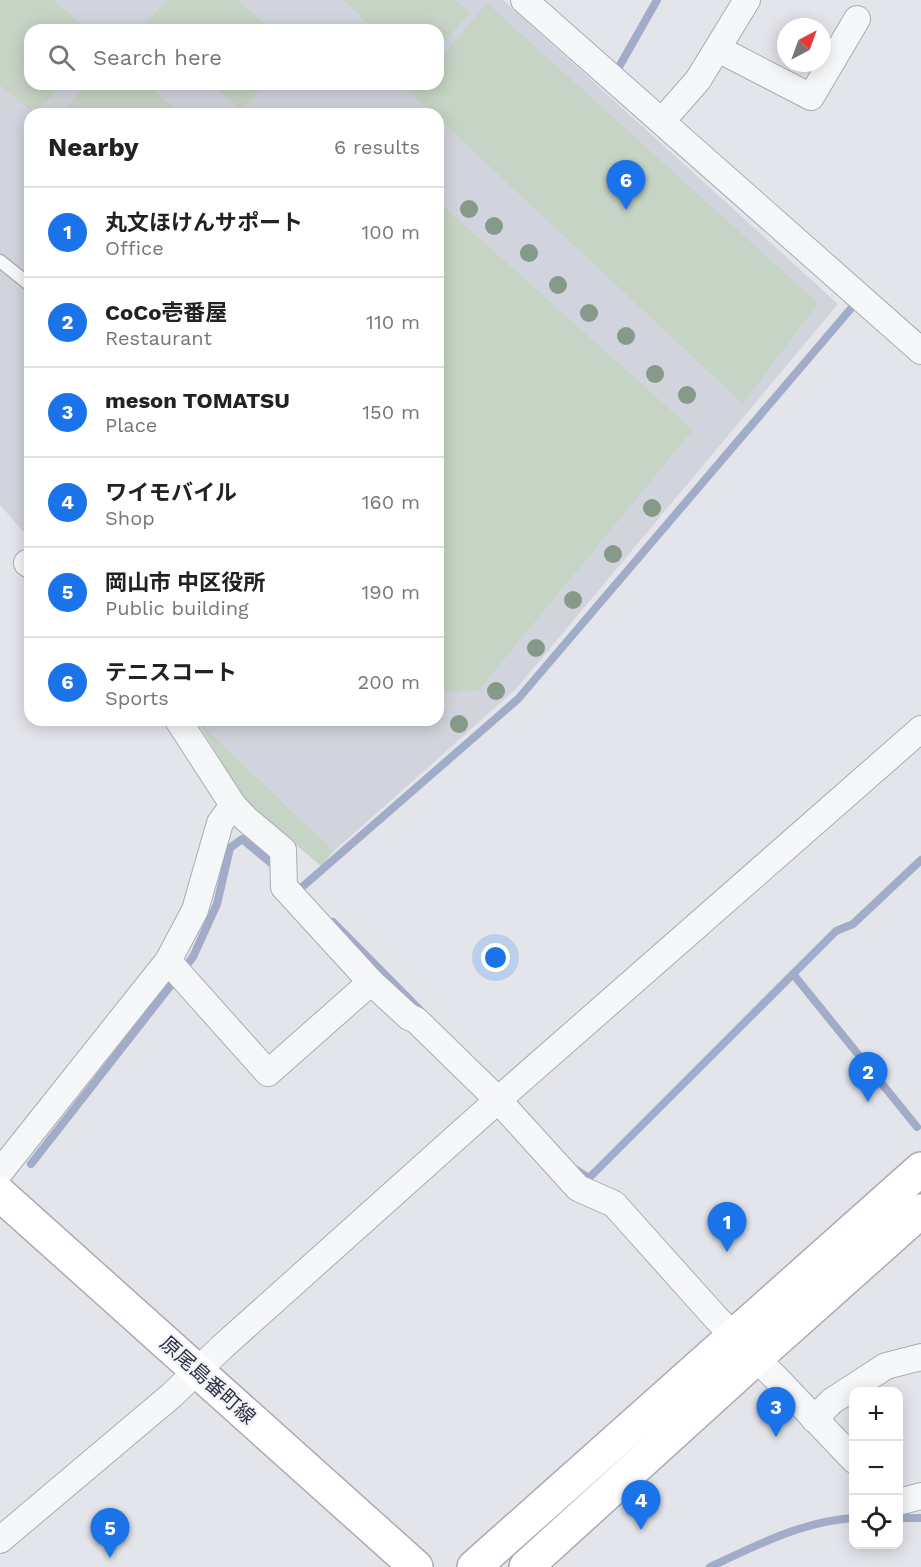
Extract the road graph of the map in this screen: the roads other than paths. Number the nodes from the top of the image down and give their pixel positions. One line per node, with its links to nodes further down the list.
1 (524, 0): 5 (street)
2 (747, 0): 4 (street)
3 (857, 19): 4 (street)
4 (718, 49): 5 (street)
5 (662, 122): 8 (street)
6 (0, 261): 7 (lane)
7 (24, 280)
8 (921, 351)
9 (182, 726): 11 (street)
10 (921, 729): 14 (street)
11 (233, 805): 12 (street); 13 (street)
12 (176, 969): 13 (street); 16 (street)
13 (372, 982): 14 (street)
14 (498, 1100): 19 (street); 21 (street)
15 (921, 1169): 19 (street)
16 (0, 1172)
17 (0, 1194): 21 (street, 原尾島番町線)
18 (921, 1211): 19 (street)
19 (745, 1347): 22 (street); 28 (street); 29 (street)
20 (921, 1357): 22 (street)
21 (197, 1371): 26 (street); 27 (street, 原尾島番町線)
22 (814, 1419): 23 (street)
23 (849, 1455)
24 (921, 1496): 25 (street)
25 (903, 1501)
26 (0, 1540)
27 (416, 1567)
28 (474, 1567)
29 (526, 1567)

